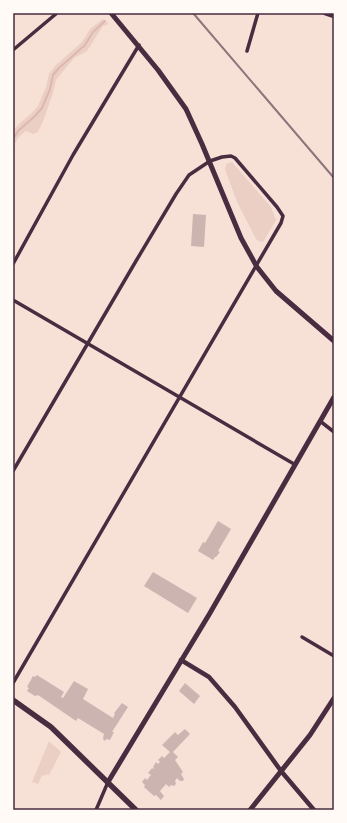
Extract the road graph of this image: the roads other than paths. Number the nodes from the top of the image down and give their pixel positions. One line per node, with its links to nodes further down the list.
1 (57, 13): 7 (street)
2 (111, 13): 6 (main road)
3 (258, 13): 8 (street)
4 (325, 13): 5 (street)
5 (334, 16)
6 (139, 45): 9 (main road); 10 (street)
7 (13, 50)
8 (247, 51)
9 (210, 162): 11 (main road); 11 (street); 14 (street)
10 (13, 264)
11 (257, 267): 13 (main road); 16 (street)
12 (13, 300): 14 (street)
13 (334, 341)
14 (88, 344): 16 (street); 20 (street)
15 (334, 397): 17 (main road)
16 (180, 398): 19 (street); 24 (street)
17 (320, 421): 18 (street); 19 (main road)
18 (334, 432)
19 (294, 464): 23 (main road)
20 (13, 471)
21 (302, 637): 22 (street)
22 (334, 656)
23 (181, 660): 27 (street); 28 (main road)
24 (13, 683)
25 (334, 698): 27 (main road)
26 (13, 700): 28 (main road)
27 (281, 771): 31 (main road); 32 (street)
28 (108, 782): 29 (street); 30 (main road)
29 (96, 810)
30 (136, 810)
31 (250, 810)
32 (314, 810)

